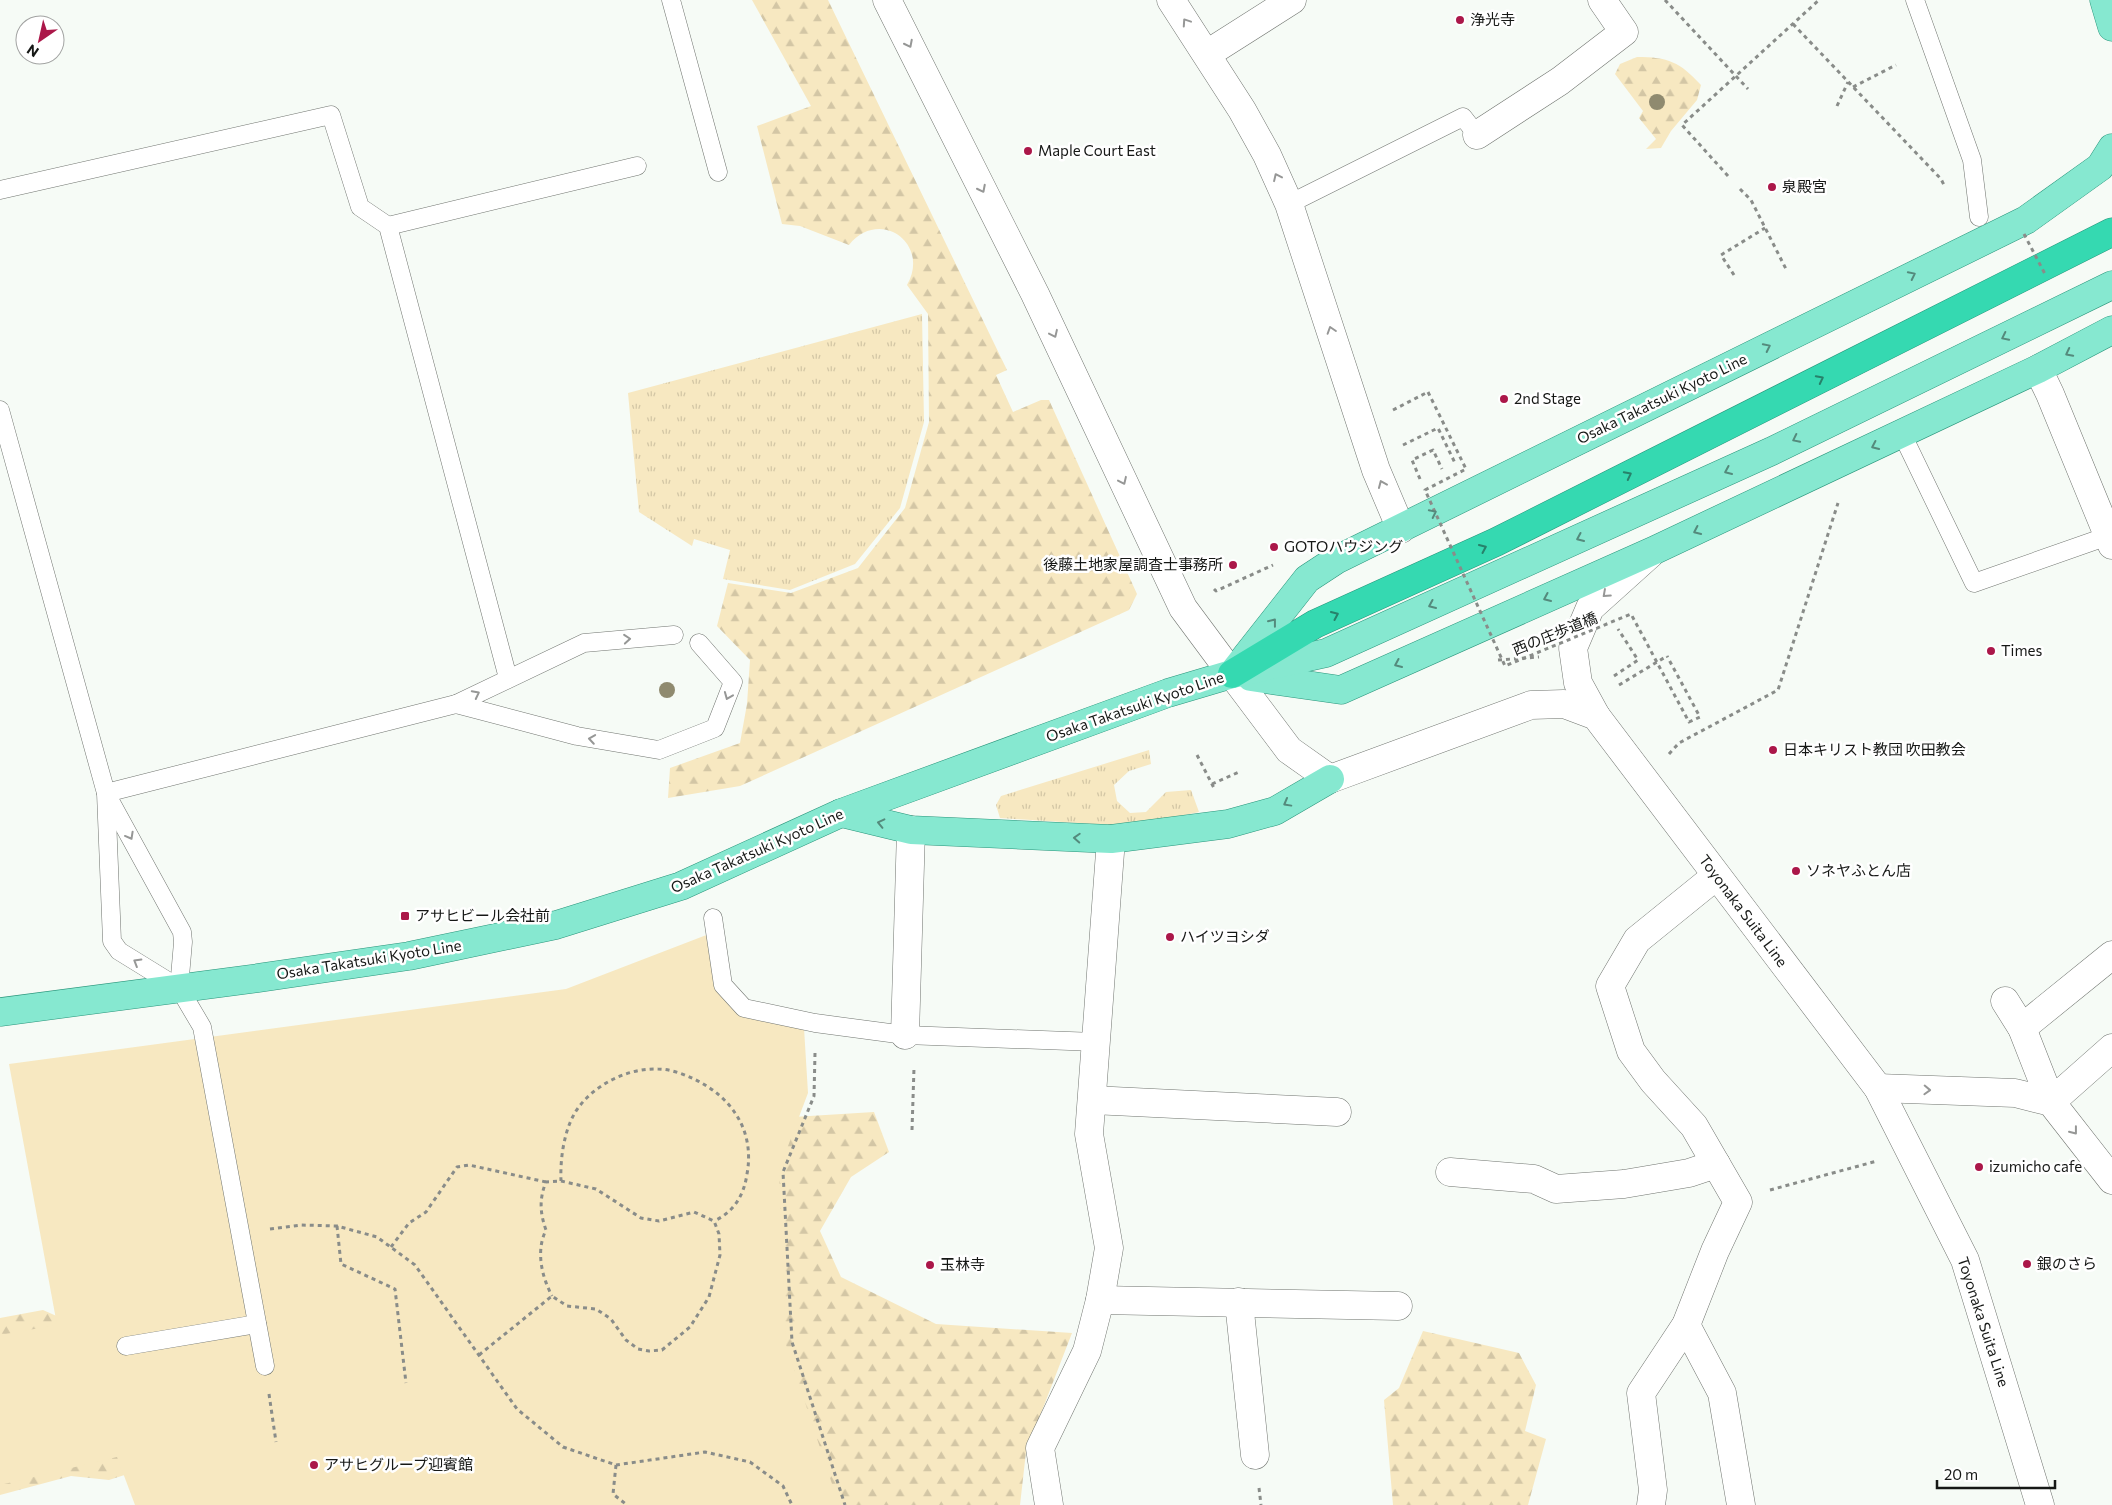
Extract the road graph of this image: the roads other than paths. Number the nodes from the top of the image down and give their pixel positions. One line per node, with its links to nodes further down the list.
1 (671, 0): 13 (lane)
2 (887, 0): 29 (street, one-way to 29)
3 (1171, 0): 9 (street, one-way to 3)
4 (1292, 0): 9 (street)
5 (1602, 0): 10 (street)
6 (1916, 0): 16 (lane)
7 (2104, 0): 8 (main road)
8 (2112, 27)
9 (1207, 54): 15 (street, one-way to 9)
10 (1477, 135): 15 (lane)
11 (2112, 148): 24 (main road, Osaka Takatsuki Kyoto Line, one-way to 11)
12 (637, 166): 17 (lane)
13 (718, 172)
14 (0, 190): 17 (lane)
15 (1289, 204): 24 (street, one-way to 15)
16 (1979, 217)
17 (388, 226): 30 (lane)
18 (2112, 232): 29 (highway, one-way to 18)
19 (2112, 285): 29 (main road, one-way to 29)
20 (2112, 330): 21 (main road, Osaka Takatsuki Kyoto Line, one-way to 21)
21 (2038, 369): 23 (main road, Osaka Takatsuki Kyoto Line); 25 (street)
22 (0, 410): 34 (lane)
23 (1902, 434): 25 (lane); 26 (main road, Osaka Takatsuki Kyoto Line, one-way to 26)
24 (1401, 529): 29 (main road, Osaka Takatsuki Kyoto Line, one-way to 24)
25 (2110, 541)
26 (1655, 550): 29 (main road, Osaka Takatsuki Kyoto Line, one-way to 29); 32 (street, Toyonaka Suita Line, one-way to 32)
27 (674, 635): 30 (lane, one-way to 27)
28 (699, 643): 31 (lane, one-way to 31)
29 (1232, 674): 33 (street); 35 (main road, Osaka Takatsuki Kyoto Line)
30 (508, 678): 31 (lane, one-way to 30)
31 (456, 704): 34 (lane)
32 (1596, 716): 33 (street); 38 (street, Toyonaka Suita Line)
33 (1330, 780): 37 (main road, one-way to 37)
34 (106, 794): 41 (lane, one-way to 41); 41 (lane, one-way to 34)
35 (841, 813): 36 (main road, one-way to 35); 41 (main road, Osaka Takatsuki Kyoto Line)
36 (911, 830): 37 (main road, one-way to 36); 45 (street)
37 (1111, 839): 46 (street)
38 (1716, 876): 48 (street, Toyonaka Suita Line); 52 (street)
39 (713, 918): 45 (lane)
40 (2112, 956): 44 (street)
41 (179, 988): 43 (main road, Osaka Takatsuki Kyoto Line); 58 (lane)
42 (2005, 1001): 44 (street)
43 (0, 1012)
44 (2022, 1028): 50 (street)
45 (909, 1035): 46 (lane)
46 (1096, 1042): 49 (street)
47 (2112, 1048): 50 (street)
48 (1878, 1088): 50 (street, one-way to 50); 66 (street, Toyonaka Suita Line)
49 (1092, 1100): 51 (street); 55 (street)
50 (2051, 1102): 54 (street, one-way to 54)
51 (1337, 1112)
52 (1716, 1164): 53 (street); 59 (street)
53 (1450, 1172)
54 (2112, 1180)
55 (1100, 1300): 56 (street); 63 (street)
56 (1239, 1302): 57 (street); 62 (street)
57 (1398, 1306)
58 (257, 1324): 60 (lane); 61 (lane)
59 (1686, 1325): 64 (street); 65 (street)
60 (126, 1346)
61 (265, 1366)
62 (1255, 1455)
63 (1049, 1505)
64 (1651, 1505)
65 (1741, 1505)
66 (2040, 1505)

